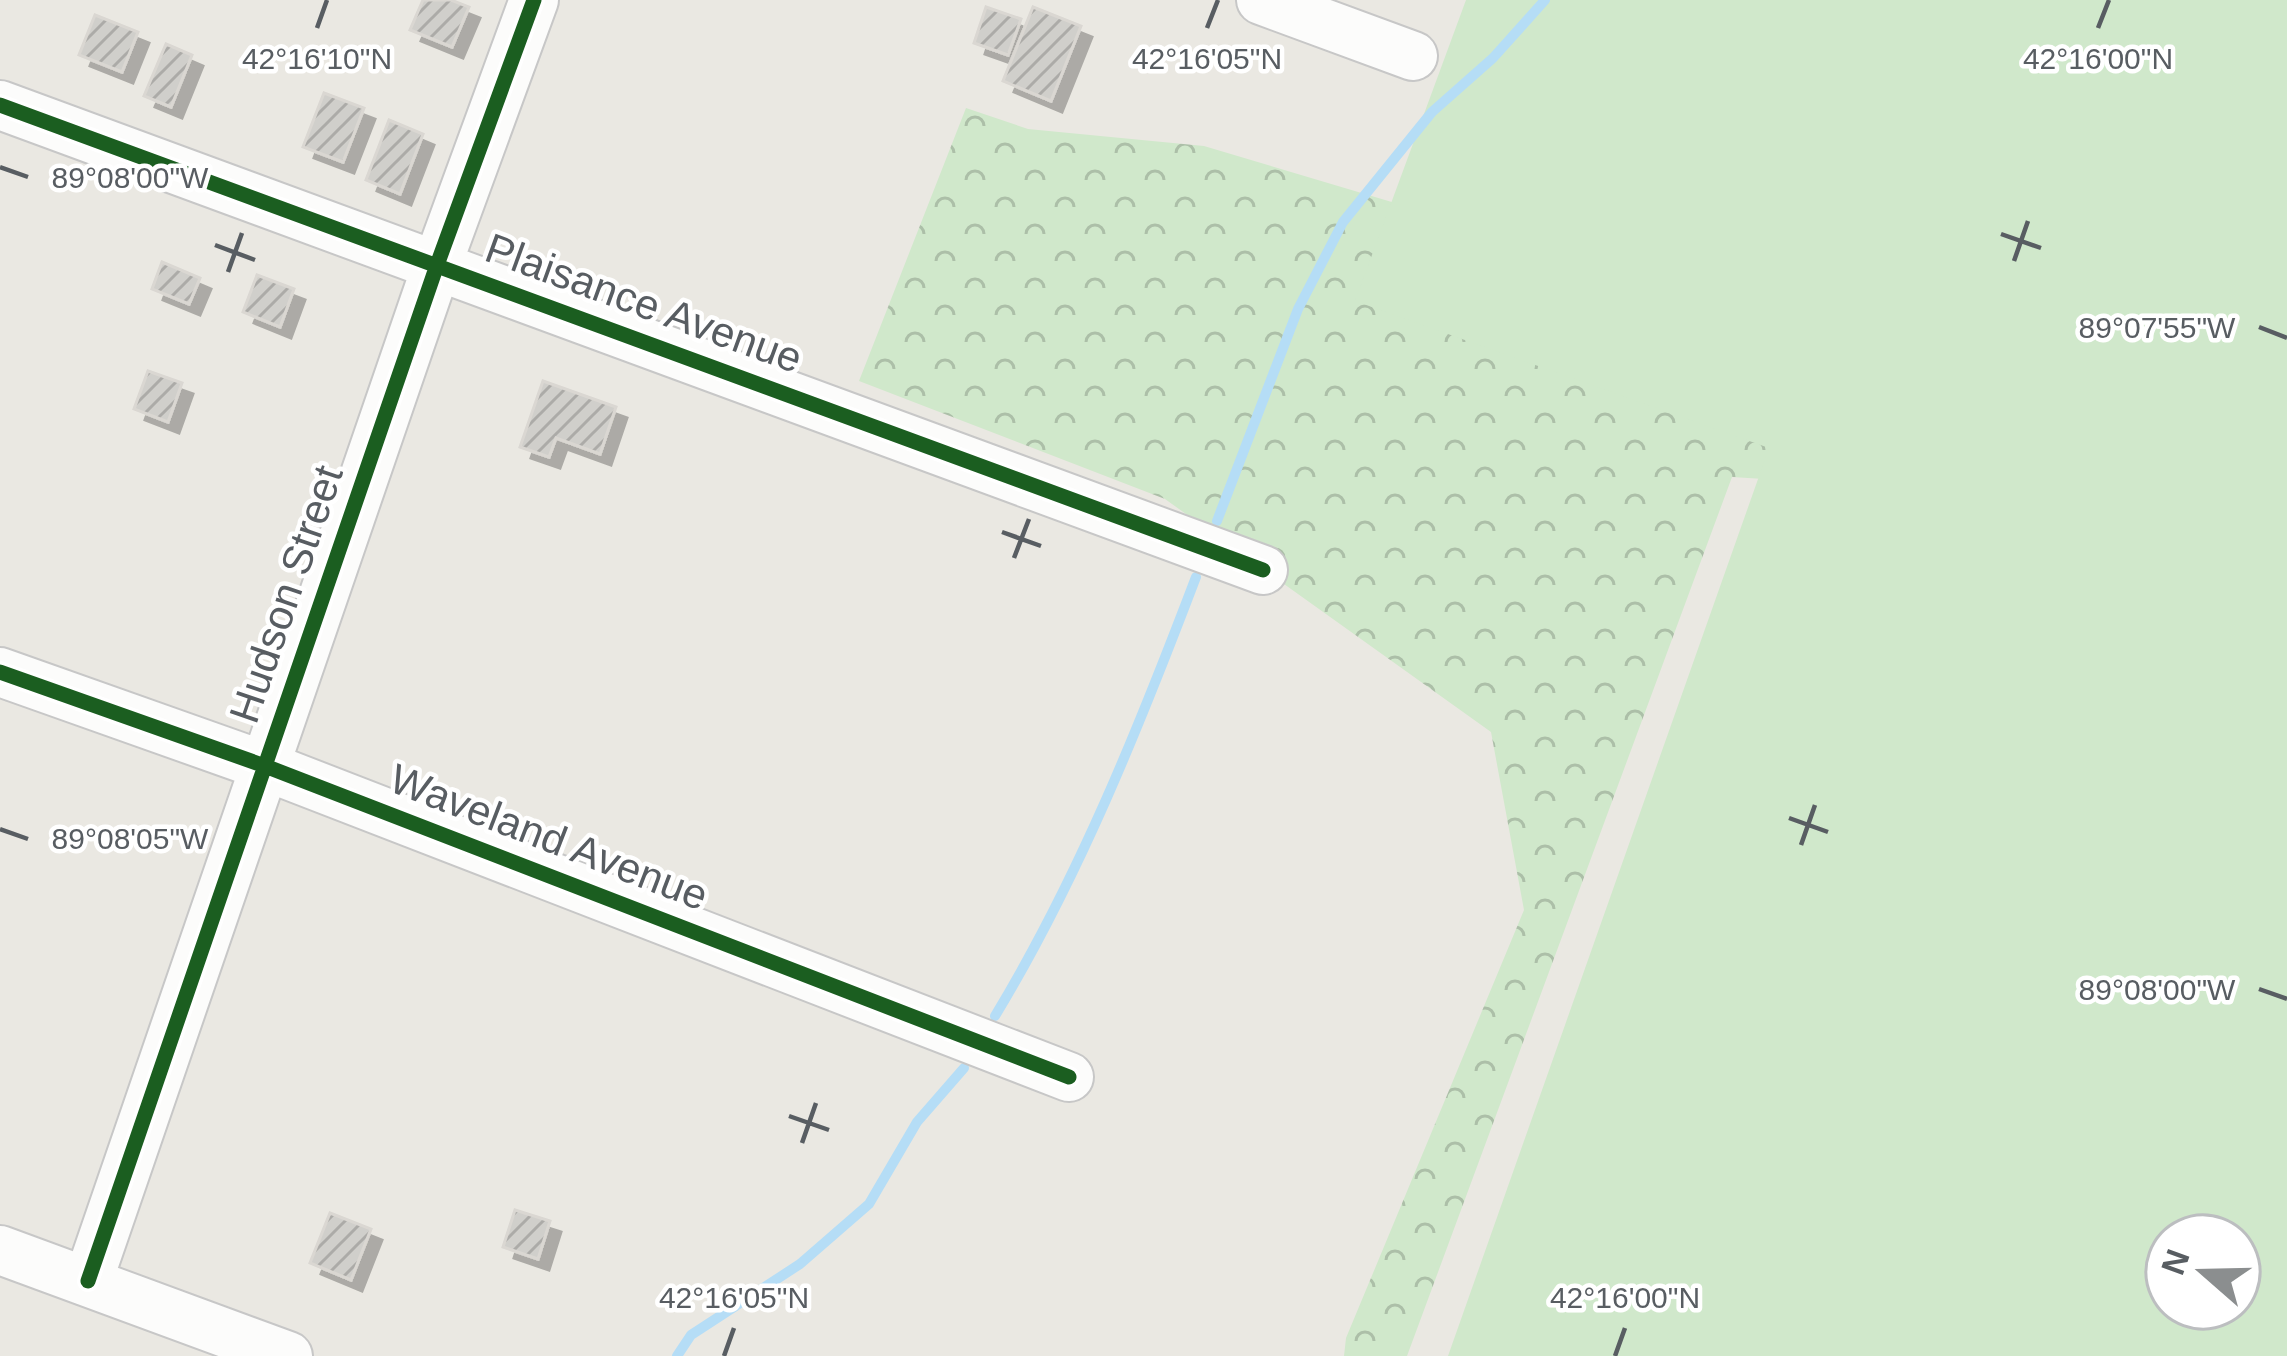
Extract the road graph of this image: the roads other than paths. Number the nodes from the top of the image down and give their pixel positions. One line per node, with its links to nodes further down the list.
1 (534, 0): 5 (street, Hudson Street)
2 (1262, 0): 3 (street)
3 (1413, 56)
4 (0, 105): 5 (street, Plaisance Avenue)
5 (437, 265): 6 (street, Plaisance Avenue); 8 (street, Hudson Street)
6 (1263, 570)
7 (0, 672): 8 (street, Waveland Avenue)
8 (265, 766): 9 (street, Waveland Avenue); 11 (street, Hudson Street)
9 (1069, 1077)
10 (0, 1250): 11 (street)
11 (88, 1281): 12 (street)
12 (288, 1356)

